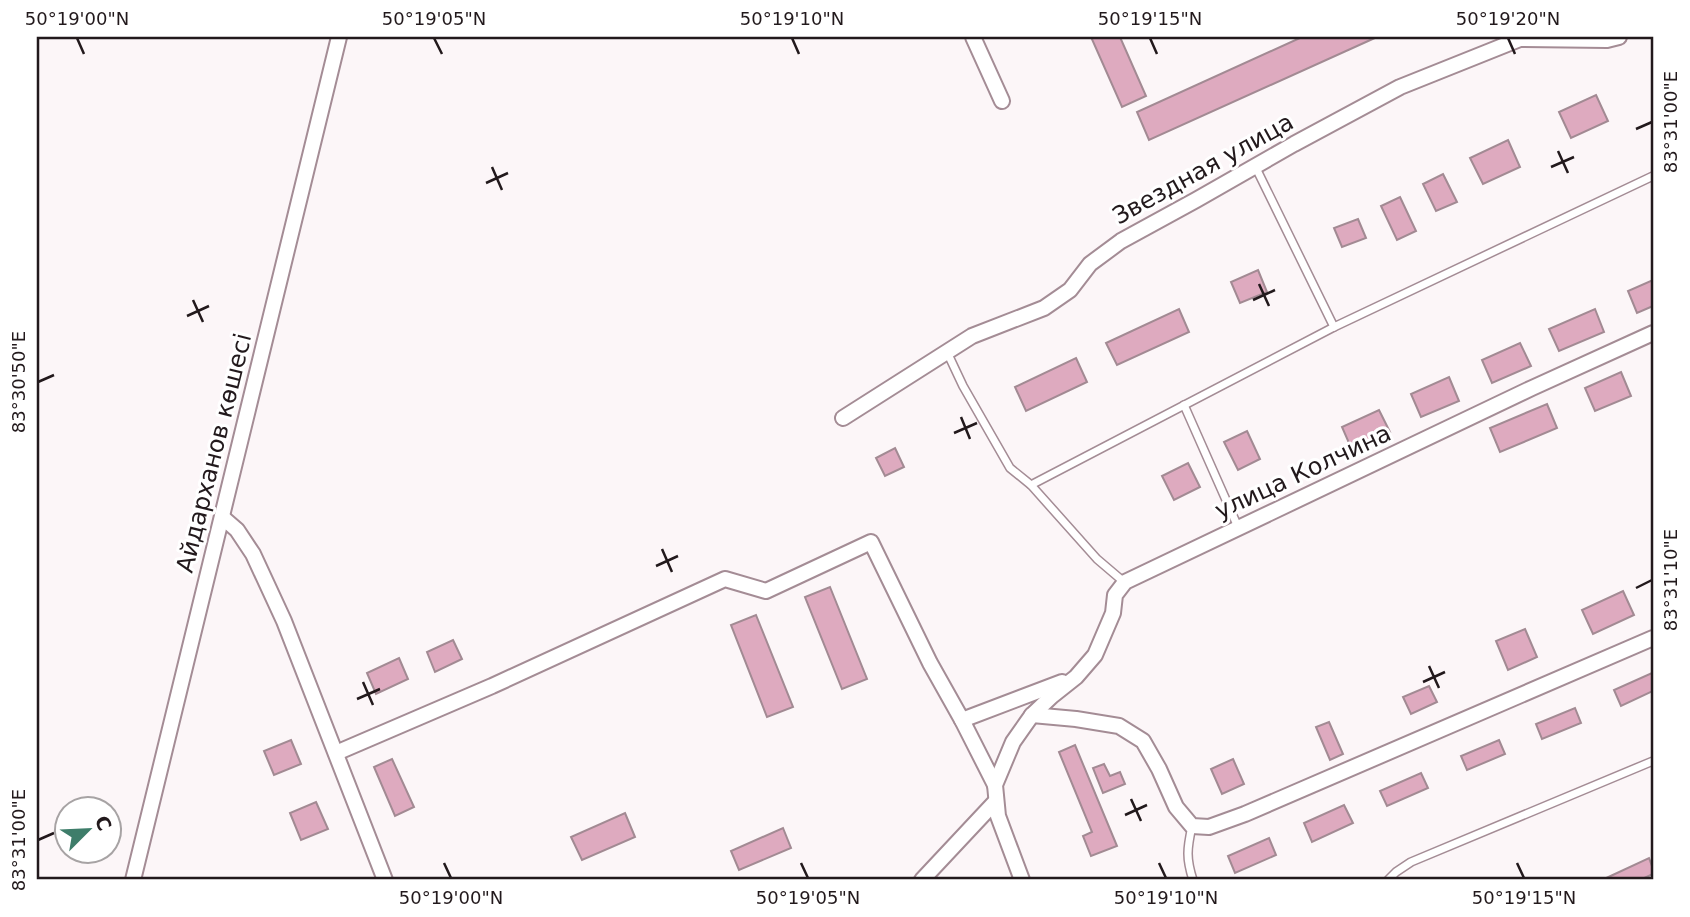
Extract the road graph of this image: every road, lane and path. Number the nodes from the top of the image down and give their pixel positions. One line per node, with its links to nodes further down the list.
1 (339, 37): 14 (street, Айдарханов көшесі)
2 (973, 37): 5 (street)
3 (1619, 37): 4 (street, Звездная улица)
4 (1521, 38): 6 (street, Звездная улица)
5 (1002, 101)
6 (1255, 166): 8 (lane); 10 (street, Звездная улица)
7 (1653, 176): 8 (lane)
8 (1334, 327): 11 (lane)
9 (1653, 333): 15 (street, улица Колчина)
10 (947, 352): 12 (street, Звездная улица); 13 (lane)
11 (1184, 405): 13 (lane); 15 (lane)
12 (843, 418)
13 (1031, 485): 16 (lane)
14 (222, 517): 21 (street); 25 (street, Айдарханов көшесі)
15 (1238, 527): 16 (street, улица Колчина)
16 (1125, 582): 18 (street)
17 (1653, 638): 24 (street)
18 (1076, 677): 19 (street); 20 (street)
19 (1032, 715): 23 (street); 24 (street)
20 (962, 720): 21 (street); 23 (street)
21 (335, 753): 26 (street)
22 (1653, 761): 30 (lane)
23 (995, 793): 27 (street); 28 (street)
24 (1192, 826): 29 (lane)
25 (133, 880)
26 (385, 880)
27 (922, 880)
28 (1022, 880)
29 (1193, 880)
30 (1388, 880)

